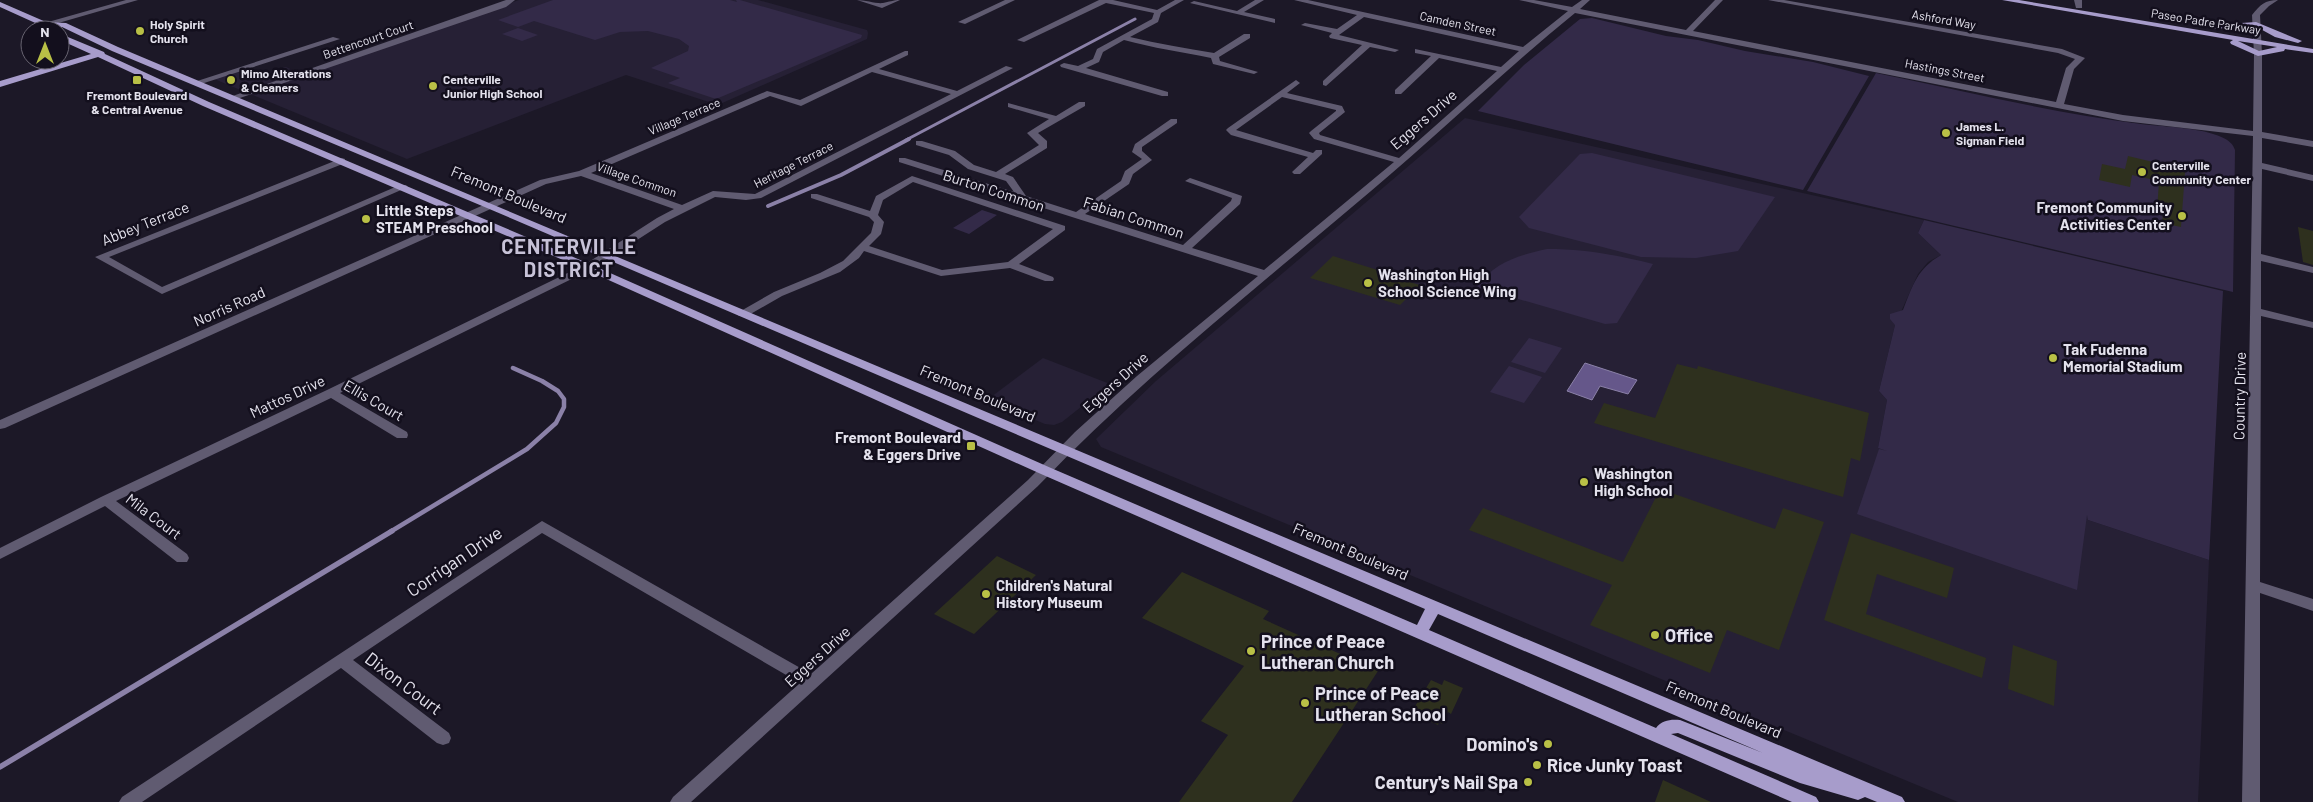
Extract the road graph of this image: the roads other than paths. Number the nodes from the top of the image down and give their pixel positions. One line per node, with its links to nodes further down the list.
1 (134, 0): 25 (street)
2 (511, 0): 65 (street, Bettencourt Court)
3 (860, 0): 4 (street)
4 (896, 0)
5 (1011, 0): 27 (street)
6 (1103, 0): 21 (street); 38 (street)
7 (1180, 0): 21 (street)
8 (1260, 0): 22 (street)
9 (1298, 0): 23 (street, Camden Street)
10 (1523, 0): 20 (street, Hastings Street)
11 (1586, 0): 20 (street, Eggers Drive)
12 (1719, 0): 33 (street)
13 (1772, 0): 68 (street, Ashford Way)
14 (2006, 0): 31 (main road, Paseo Padre Parkway)
15 (2042, 0): 18 (main road, Paseo Padre Parkway)
16 (2274, 0): 28 (street)
17 (1194, 3): 22 (street)
18 (2078, 3): 31 (main road, Paseo Padre Parkway)
19 (0, 4): 24 (main road, Fremont Boulevard)
20 (1575, 10): 33 (street, Hastings Street); 45 (street, Eggers Drive)
21 (1158, 12): 35 (street)
22 (1238, 13): 26 (street)
23 (1364, 14): 32 (street); 45 (street, Camden Street)
24 (31, 20)
25 (68, 20)
26 (1272, 21)
27 (962, 22)
28 (2256, 24): 31 (main road); 36 (street, Country Drive); 41 (main road)
29 (1305, 25): 32 (street)
30 (70, 28): 42 (main road, Fremont Boulevard)
31 (2205, 30): 36 (main road, Paseo Padre Parkway); 47 (main road)
32 (1338, 32): 40 (street)
33 (1688, 32): 68 (street, Hastings Street)
34 (1247, 36): 50 (street)
35 (1124, 38): 50 (street); 54 (street)
36 (2258, 38): 41 (main road, Paseo Padre Parkway); 47 (street, Country Drive)
37 (336, 39): 57 (street, Bettencourt Court)
38 (1021, 40)
39 (70, 42): 48 (main road)
40 (1368, 44): 43 (street); 59 (street)
41 (2309, 47): 47 (main road)
42 (116, 50): 48 (main road); 57 (main road, Fremont Boulevard)
43 (1395, 50)
44 (1418, 50): 49 (street)
45 (1525, 50): 55 (street, Eggers Drive)
46 (905, 53): 53 (street, Village Terrace)
47 (2258, 54): 71 (street, Country Drive)
48 (99, 55): 60 (main road); 77 (main road)
49 (1437, 55): 55 (street); 61 (street)
50 (1215, 56): 56 (street)
51 (1064, 65): 54 (street)
52 (1009, 68): 62 (street, Heritage Terrace)
53 (870, 69): 62 (street); 81 (street, Village Terrace)
54 (1078, 69): 63 (street)
55 (1504, 70): 78 (street, Eggers Drive)
56 (1254, 72)
57 (196, 83): 65 (main road, Fremont Boulevard)
58 (1296, 83): 64 (street)
59 (1326, 83)
60 (0, 84)
61 (1398, 92)
62 (959, 94): 89 (street, Heritage Terrace)
63 (1165, 94)
64 (1280, 94): 72 (street); 75 (street)
65 (231, 98): 88 (main road, Fremont Boulevard)
66 (1082, 104): 69 (street)
67 (1011, 105): 69 (street)
68 (2060, 106): 71 (street, Hastings Street)
69 (1058, 119): 82 (street)
70 (1174, 121): 92 (street)
71 (2257, 134): 74 (street, Hastings Street); 79 (street, Country Drive)
72 (1330, 142): 75 (street); 78 (street)
73 (919, 143): 82 (street)
74 (2313, 144)
75 (1315, 156): 80 (street)
76 (902, 160): 87 (street, Fabian Common)
77 (342, 161): 85 (main road); 85 (street, Abbey Terrace)
78 (1401, 161): 100 (street, Eggers Drive)
79 (2257, 165): 83 (street); 96 (street, Country Drive)
80 (1297, 172)
81 (582, 173): 88 (street, Village Terrace); 89 (street, Village Common)
82 (1001, 176): 87 (street)
83 (2313, 178)
84 (1190, 181): 94 (street)
85 (403, 187): 90 (main road)
86 (814, 196): 91 (street)
87 (1023, 198): 92 (street, Fabian Common)
88 (491, 206): 90 (street, Village Terrace); 95 (main road, Fremont Boulevard)
89 (683, 209): 95 (street, Heritage Terrace)
90 (469, 215): 98 (main road); 106 (street, Norris Road)
91 (872, 215): 93 (street); 97 (street, Burton Common)
92 (1078, 215): 94 (street, Fabian Common)
93 (862, 247): 97 (street, Burton Common); 103 (street)
94 (1185, 249): 100 (street, Fabian Common)
95 (603, 255): 98 (street, Heritage Terrace); 103 (main road, Fremont Boulevard)
96 (2256, 256): 99 (street); 102 (street, Country Drive)
97 (1011, 265): 101 (street, Burton Common)
98 (588, 266): 105 (street, Mattos Drive); 109 (main road)
99 (2313, 270)
100 (1264, 274): 108 (street, Eggers Drive)
101 (1049, 278)
102 (2256, 311): 104 (street); 113 (street, Country Drive)
103 (743, 314): 108 (main road, Fremont Boulevard)
104 (2313, 325)
105 (331, 393): 107 (street, Ellis Court); 110 (street, Mattos Drive)
106 (0, 425)
107 (402, 435)
108 (1065, 451): 109 (street, Eggers Drive); 115 (main road, Fremont Boulevard)
109 (1046, 471): 116 (main road); 118 (street, Eggers Drive)
110 (106, 500): 111 (street, Mattos Drive); 112 (street, Mila Court)
111 (0, 554)
112 (182, 558)
113 (2253, 585): 114 (street); 126 (street, Country Drive)
114 (2313, 605)
115 (1434, 607): 116 (main road); 125 (main road, Fremont Boulevard)
116 (1420, 633): 119 (main road)
117 (342, 660): 118 (street, Corrigan Drive); 120 (street, Dixon Court); 121 (street, Corrigan Drive)
118 (812, 682): 122 (street, Eggers Drive)
119 (1660, 737): 123 (main road); 124 (main road)
120 (443, 738)
121 (128, 802)
122 (678, 802)
123 (1810, 802)
124 (1889, 802)
125 (1896, 802)
126 (2251, 802)

